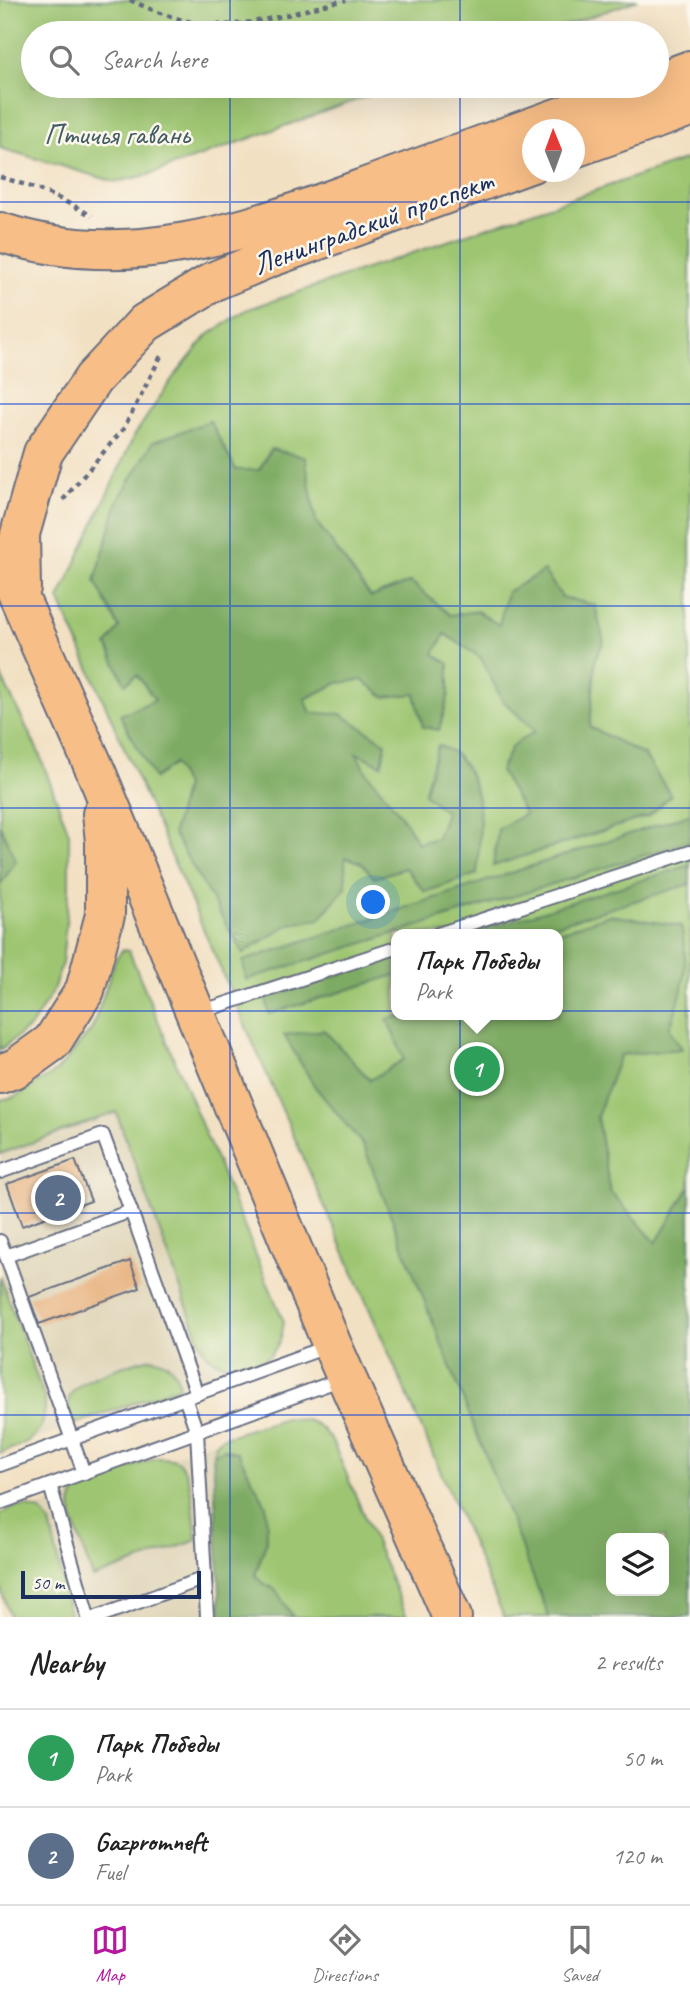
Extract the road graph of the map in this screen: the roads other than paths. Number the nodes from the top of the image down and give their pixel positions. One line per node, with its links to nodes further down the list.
1 (690, 71): 2 (main road)
2 (669, 78)
3 (613, 98): 7 (main road, Ленинградский проспект)
4 (690, 107): 5 (main road)
5 (585, 144)
6 (522, 167): 9 (main road, Ленинградский проспект)
7 (0, 232)
8 (0, 554): 9 (main road)
9 (22, 600): 10 (main road)
10 (97, 774): 14 (main road); 15 (main road)
11 (690, 852): 12 (lane)
12 (453, 929)
13 (391, 950): 14 (lane)
14 (196, 1013): 20 (main road)
15 (0, 1074)
16 (0, 1172): 17 (lane)
17 (131, 1210): 19 (lane); 21 (lane)
18 (0, 1241): 19 (lane)
19 (6, 1256): 23 (lane)
20 (339, 1361): 21 (lane); 22 (lane); 32 (main road)
21 (191, 1396): 22 (lane); 23 (lane)
22 (197, 1432): 25 (lane); 28 (lane)
23 (72, 1439): 24 (lane); 25 (lane)
24 (0, 1465)
25 (84, 1473): 26 (lane)
26 (50, 1485): 27 (lane); 29 (lane)
27 (0, 1503)
28 (205, 1578): 30 (lane); 31 (lane)
29 (88, 1617)
30 (97, 1617)
31 (207, 1617)
32 (452, 1617)

